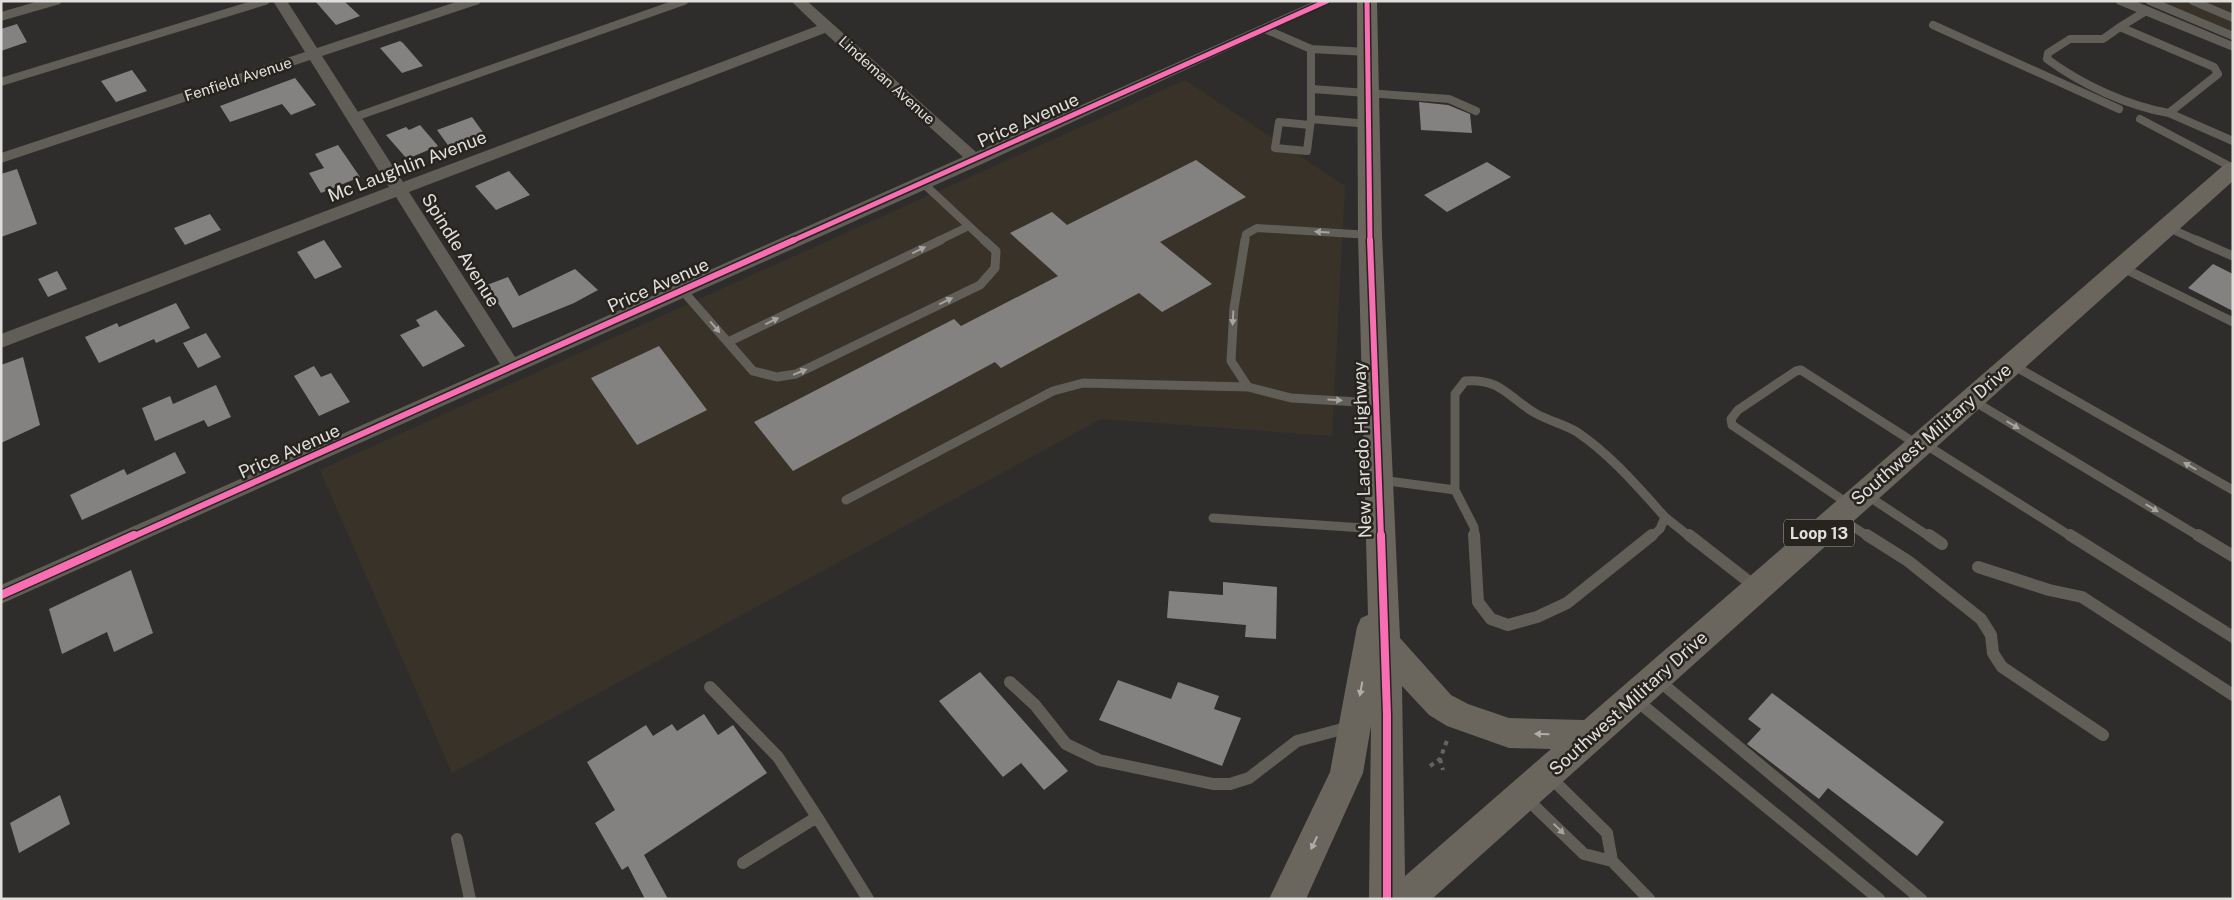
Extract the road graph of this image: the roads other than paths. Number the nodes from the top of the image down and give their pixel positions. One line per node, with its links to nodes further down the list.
1 (55, 1): 12 (street)
2 (265, 1): 23 (lane)
3 (280, 1): 22 (street, Spindle Avenue)
4 (474, 1): 22 (street, Fenfield Avenue)
5 (684, 1): 29 (lane)
6 (1327, 1): 17 (street, Price Avenue)
7 (1367, 1): 21 (main road, New Laredo Highway)
8 (2122, 1): 11 (street)
9 (2192, 1): 13 (lane)
10 (800, 2): 15 (street, Lindeman Avenue)
11 (2148, 6): 16 (lane); 18 (lane); 19 (street)
12 (1, 17)
13 (2233, 18)
14 (1933, 25): 26 (lane)
15 (828, 27): 35 (street, Lindeman Avenue); 38 (street, Mc Laughlin Avenue)
16 (2120, 27): 28 (lane); 28 (lane)
17 (1265, 29): 20 (lane); 35 (street, Price Avenue)
18 (2233, 36)
19 (2233, 48)
20 (1311, 49): 21 (lane); 24 (lane)
21 (1368, 52): 25 (main road, New Laredo Highway)
22 (314, 54): 29 (street, Spindle Avenue); 34 (street, Fenfield Avenue)
23 (1, 82)
24 (1312, 89): 25 (lane); 31 (lane)
25 (1369, 94): 27 (lane); 32 (main road, New Laredo Highway)
26 (2119, 109)
27 (1476, 111)
28 (2169, 113): 33 (lane)
29 (355, 117): 38 (street, Spindle Avenue)
30 (2140, 119): 36 (lane)
31 (1311, 122): 31 (lane); 32 (lane)
32 (1369, 124): 41 (main road, New Laredo Highway)
33 (2233, 141)
34 (1, 158)
35 (976, 160): 37 (street, Price Avenue)
36 (2232, 170): 40 (main road, Southwest Military Drive / Loop 13)
37 (923, 183): 39 (lane); 44 (street, Price Avenue)
38 (401, 190): 46 (street, Mc Laughlin Avenue); 49 (street, Spindle Avenue)
39 (968, 226): 47 (lane, one-way to 39); 47 (lane, one-way to 39)
40 (2167, 226): 42 (lane); 43 (main road, Southwest Military Drive / Loop 13)
41 (1370, 235): 50 (lane, one-way to 50); 52 (main road, New Laredo Highway)
42 (2233, 256)
43 (2121, 267): 45 (lane); 48 (main road, Southwest Military Drive / Loop 13)
44 (683, 291): 47 (lane, one-way to 47); 49 (street, Price Avenue)
45 (2233, 322)
46 (1, 341)
47 (728, 342)
48 (2011, 364): 51 (main road, Southwest Military Drive / Loop 13); 56 (lane, one-way to 48)
49 (512, 368): 67 (street, Price Avenue)
50 (1248, 387): 52 (lane, one-way to 52); 57 (lane)
51 (1971, 400): 53 (main road, Southwest Military Drive / Loop 13); 63 (lane, one-way to 63)
52 (1376, 403): 54 (main road, New Laredo Highway)
53 (1920, 444): 58 (main road, Southwest Military Drive / Loop 13); 58 (lane); 68 (lane)
54 (1377, 480): 55 (lane); 61 (main road, New Laredo Highway)
55 (1455, 490): 59 (lane); 59 (lane)
56 (2233, 490)
57 (846, 500)
58 (1851, 505): 62 (lane); 66 (main road, Southwest Military Drive / Loop 13); 77 (lane)
59 (1665, 517): 66 (lane)
60 (1213, 518): 61 (lane)
61 (1379, 530): 65 (main road, New Laredo Highway)
62 (1942, 544)
63 (2233, 556)
64 (1978, 568): 73 (lane)
65 (1381, 572): 69 (main road, New Laredo Highway); 76 (main road, one-way to 76)
66 (1756, 588): 70 (main road, Southwest Military Drive / Loop 13)
67 (1, 596)
68 (2233, 637)
69 (1384, 640): 75 (main road, New Laredo Highway); 78 (main road, one-way to 69)
70 (1656, 678): 74 (main road, Southwest Military Drive / Loop 13); 92 (lane)
71 (1010, 682): 76 (lane)
72 (710, 687): 81 (lane)
73 (2233, 696)
74 (1633, 698): 78 (main road, Southwest Military Drive / Loop 13); 91 (lane)
75 (1387, 715): 76 (lane); 88 (main road, New Laredo Highway)
76 (1355, 725): 87 (main road, one-way to 87)
77 (2103, 735)
78 (1591, 736): 79 (main road, Southwest Military Drive / Loop 13)
79 (1547, 774): 80 (main road, Southwest Military Drive / Loop 13); 83 (lane)
80 (1524, 795): 83 (lane, one-way to 83); 89 (main road, Southwest Military Drive / Loop 13)
81 (817, 817): 84 (lane); 86 (lane)
82 (457, 838): 85 (lane)
83 (1612, 861): 90 (lane)
84 (743, 863)
85 (470, 899)
86 (868, 899)
87 (1287, 899)
88 (1387, 899)
89 (1405, 899)
90 (1649, 899)
91 (1879, 899)
92 (1921, 899)

